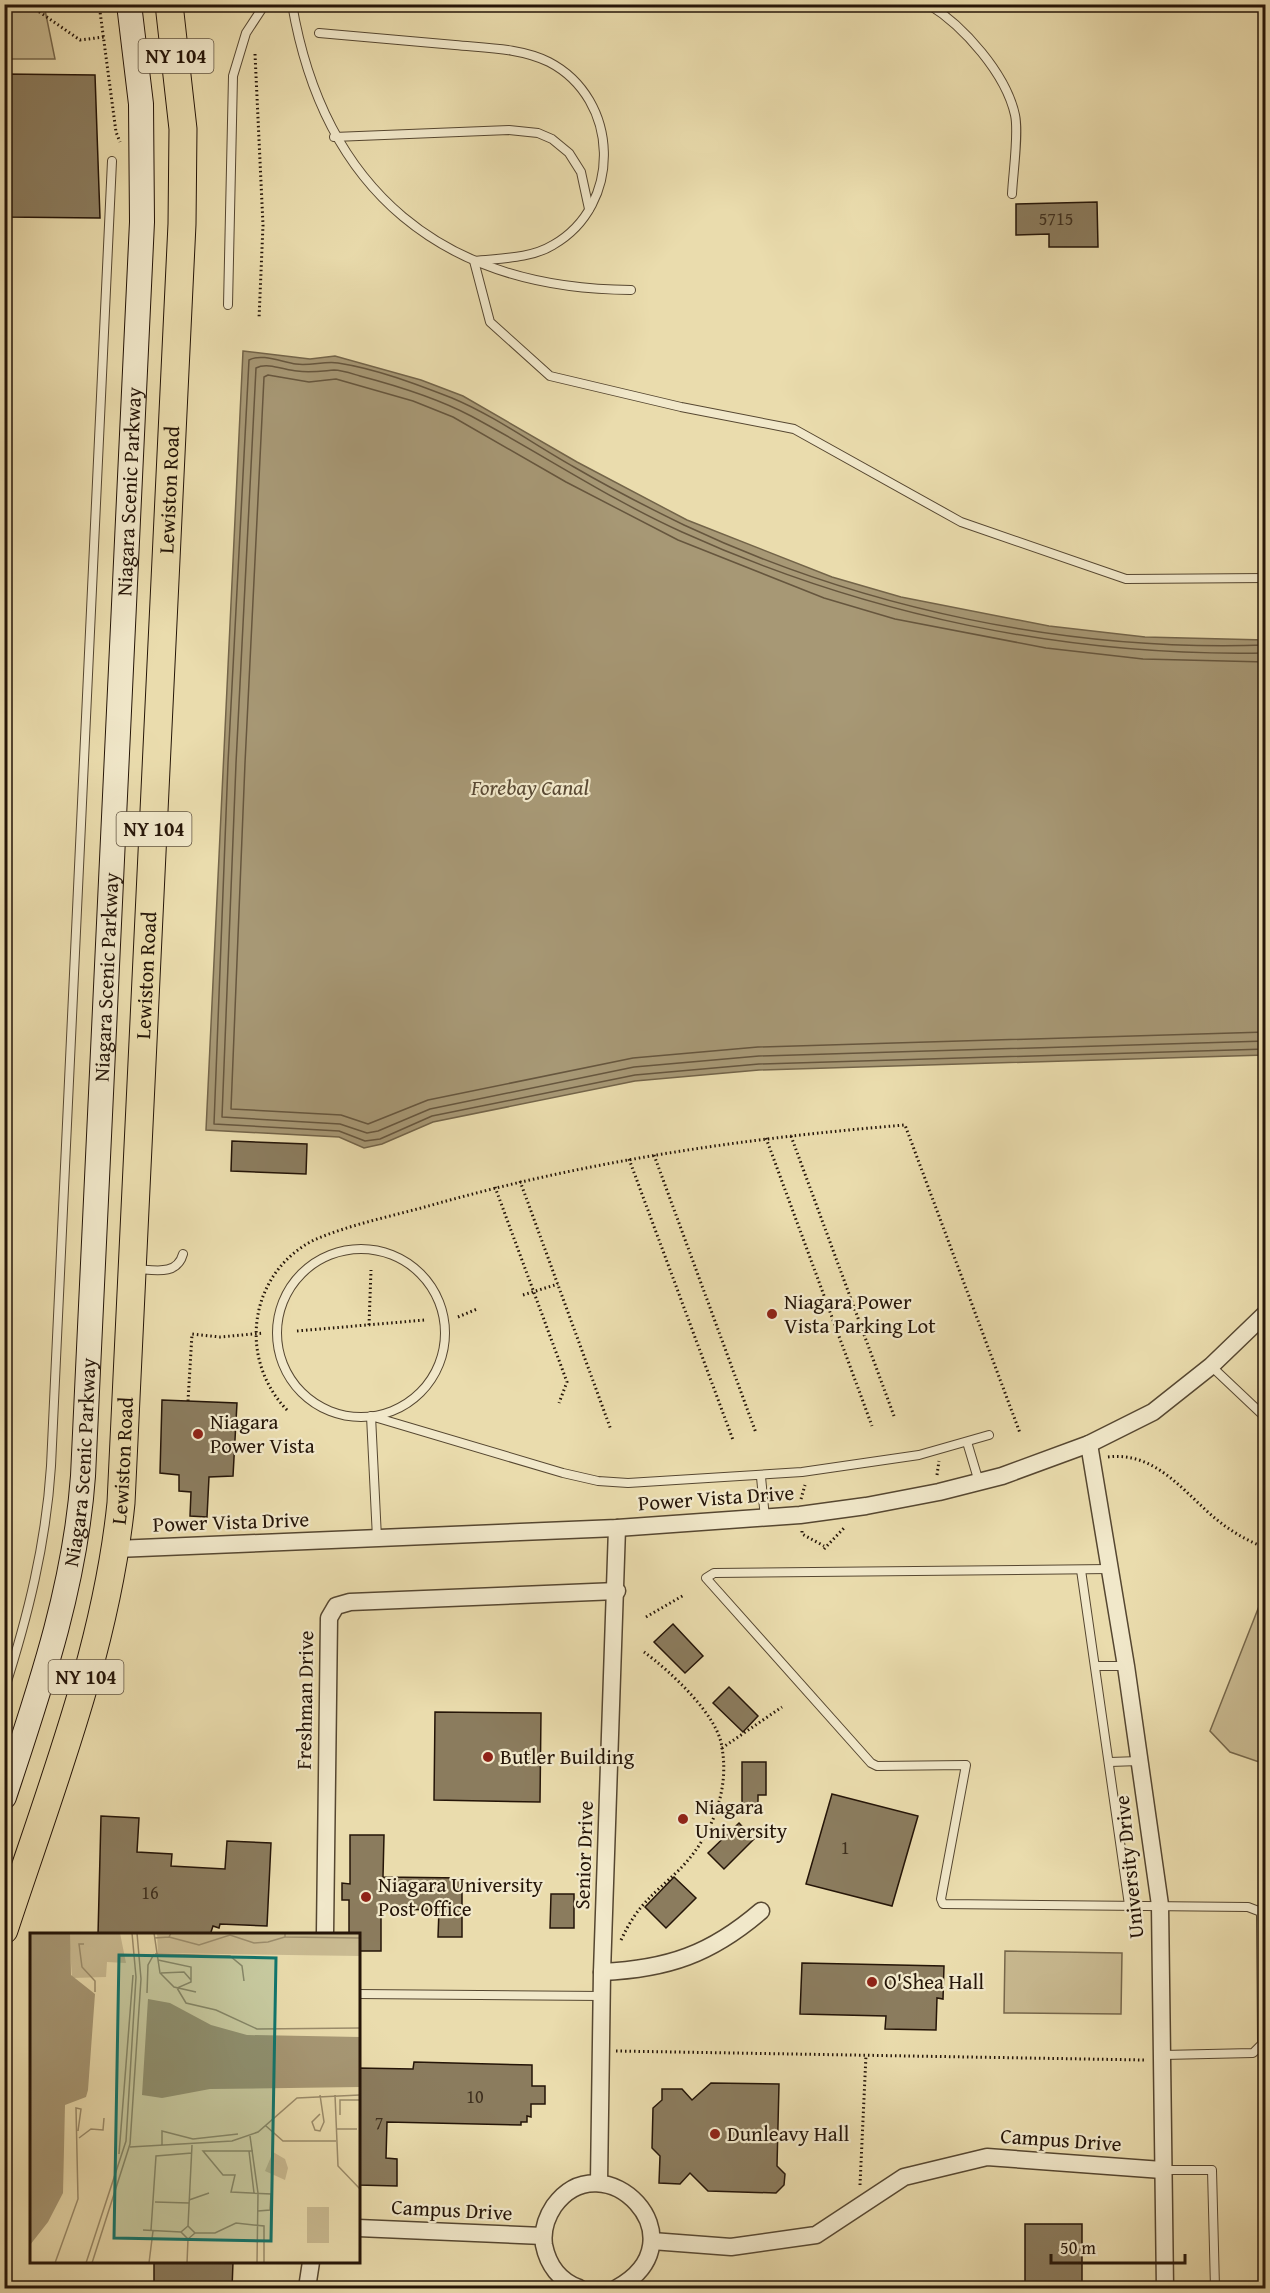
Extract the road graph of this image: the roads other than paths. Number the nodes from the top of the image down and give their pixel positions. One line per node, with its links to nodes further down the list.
1 (129, 4): 38 (main road, Niagara Scenic Parkway)
2 (169, 4): 16 (main road, Lewiston Road / NY 104)
3 (265, 4): 13 (lane)
4 (292, 4): 7 (lane)
5 (928, 4): 9 (lane)
6 (320, 33): 10 (lane)
7 (334, 137): 10 (lane); 11 (lane)
8 (112, 161): 35 (lane)
9 (1012, 194)
10 (589, 211): 11 (lane)
11 (474, 261): 12 (lane); 14 (lane)
12 (631, 290)
13 (228, 305)
14 (1266, 578)
15 (183, 1254): 16 (lane)
16 (133, 1269): 29 (main road, Lewiston Road / NY 104)
17 (1266, 1313): 18 (street, Power Vista Drive)
18 (1211, 1366): 20 (lane); 23 (street, Power Vista Drive)
19 (371, 1416): 19 (lane); 24 (lane); 28 (lane)
20 (1266, 1418)
21 (989, 1435): 22 (lane)
22 (967, 1442): 24 (lane); 25 (lane)
23 (1089, 1444): 25 (street, Power Vista Drive); 30 (street, University Drive)
24 (760, 1477): 26 (lane)
25 (979, 1482): 26 (street, Power Vista Drive)
26 (765, 1518): 27 (street, Power Vista Drive)
27 (617, 1528): 28 (street, Power Vista Drive); 32 (street, Senior Drive)
28 (377, 1538): 29 (street, Power Vista Drive)
29 (116, 1549): 42 (main road, Lewiston Road / NY 104)
30 (1111, 1569): 31 (lane); 34 (street, University Drive)
31 (1081, 1570): 33 (lane); 39 (lane)
32 (616, 1591): 43 (street, Freshman Drive); 44 (street, Senior Drive)
33 (1096, 1666): 34 (lane); 37 (lane)
34 (1126, 1666): 36 (street, University Drive)
35 (4, 1691)
36 (1139, 1761): 37 (lane); 40 (street, University Drive)
37 (1110, 1762): 39 (lane)
38 (4, 1797)
39 (1129, 1905): 40 (lane)
40 (1160, 1905): 47 (street, University Drive); 47 (lane)
41 (761, 1911): 44 (street)
42 (4, 1930)
43 (325, 1933)
44 (602, 1972): 46 (street, Senior Drive)
45 (360, 1994): 46 (lane)
46 (602, 1996): 49 (street, Senior Drive)
47 (1163, 2055): 48 (street, University Drive)
48 (1162, 2170): 52 (street, Campus Drive); 57 (street, University Drive); 58 (lane)
49 (599, 2183): 51 (street); 52 (street)
50 (360, 2228): 51 (street, Campus Drive)
51 (543, 2236): 55 (street)
52 (652, 2241): 56 (street)
53 (311, 2263): 54 (street)
54 (308, 2289)
55 (579, 2289)
56 (617, 2289)
57 (1165, 2289)
58 (1215, 2289)

